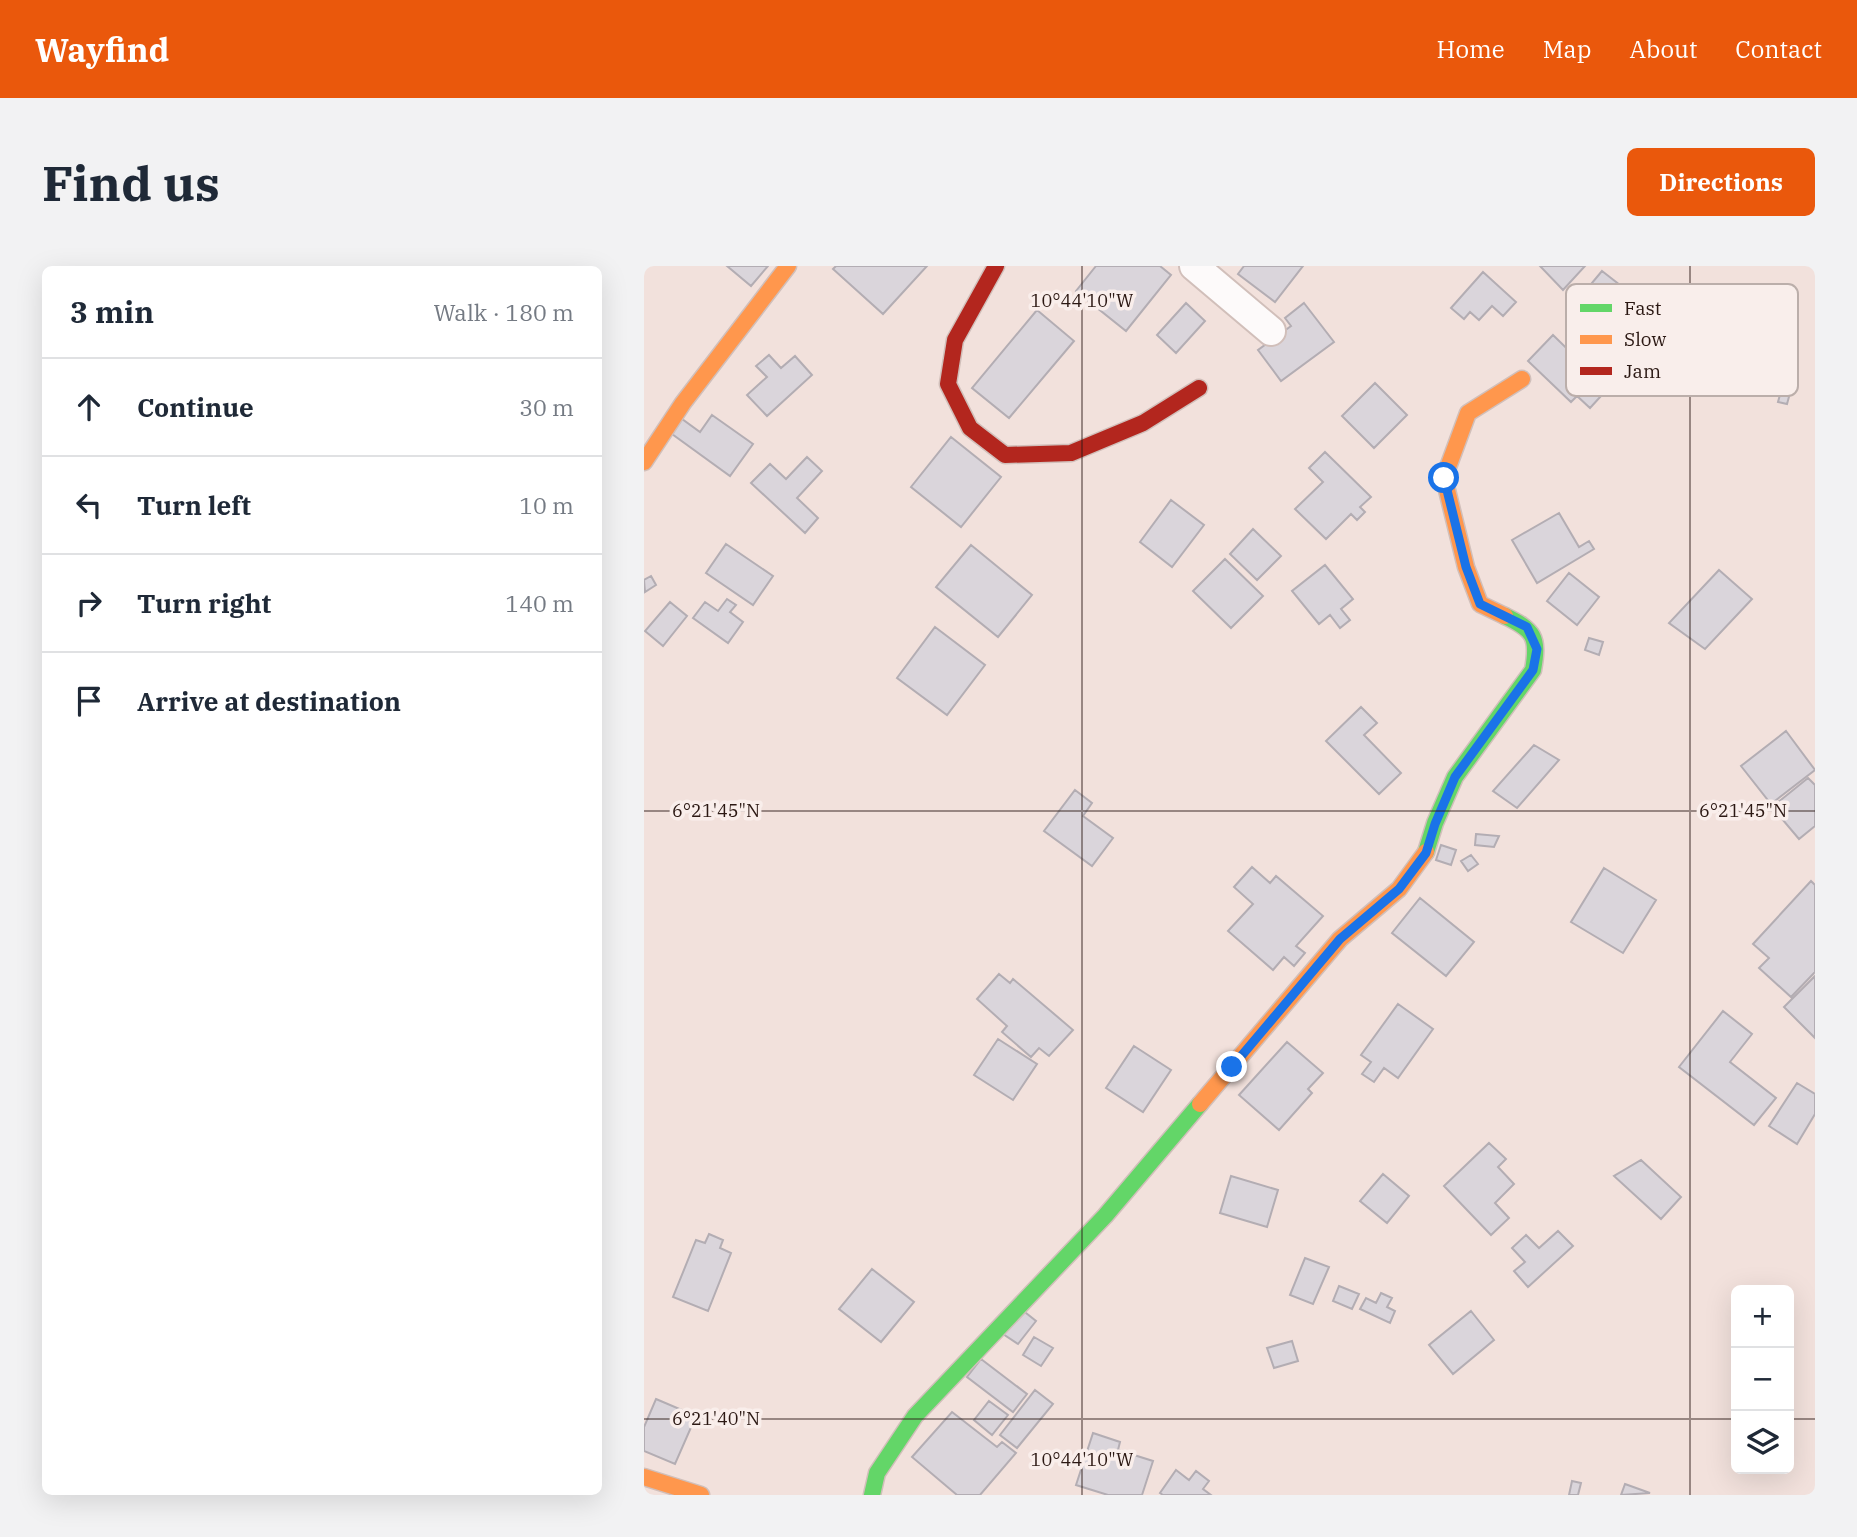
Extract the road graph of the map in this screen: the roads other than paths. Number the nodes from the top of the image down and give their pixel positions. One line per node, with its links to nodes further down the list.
1 (788, 266): 7 (street)
2 (996, 266): 6 (street)
3 (1194, 266): 4 (street)
4 (1271, 331)
5 (1522, 379): 10 (street)
6 (1199, 388)
7 (644, 462)
8 (644, 1477): 9 (street)
9 (701, 1495)
10 (872, 1495)

